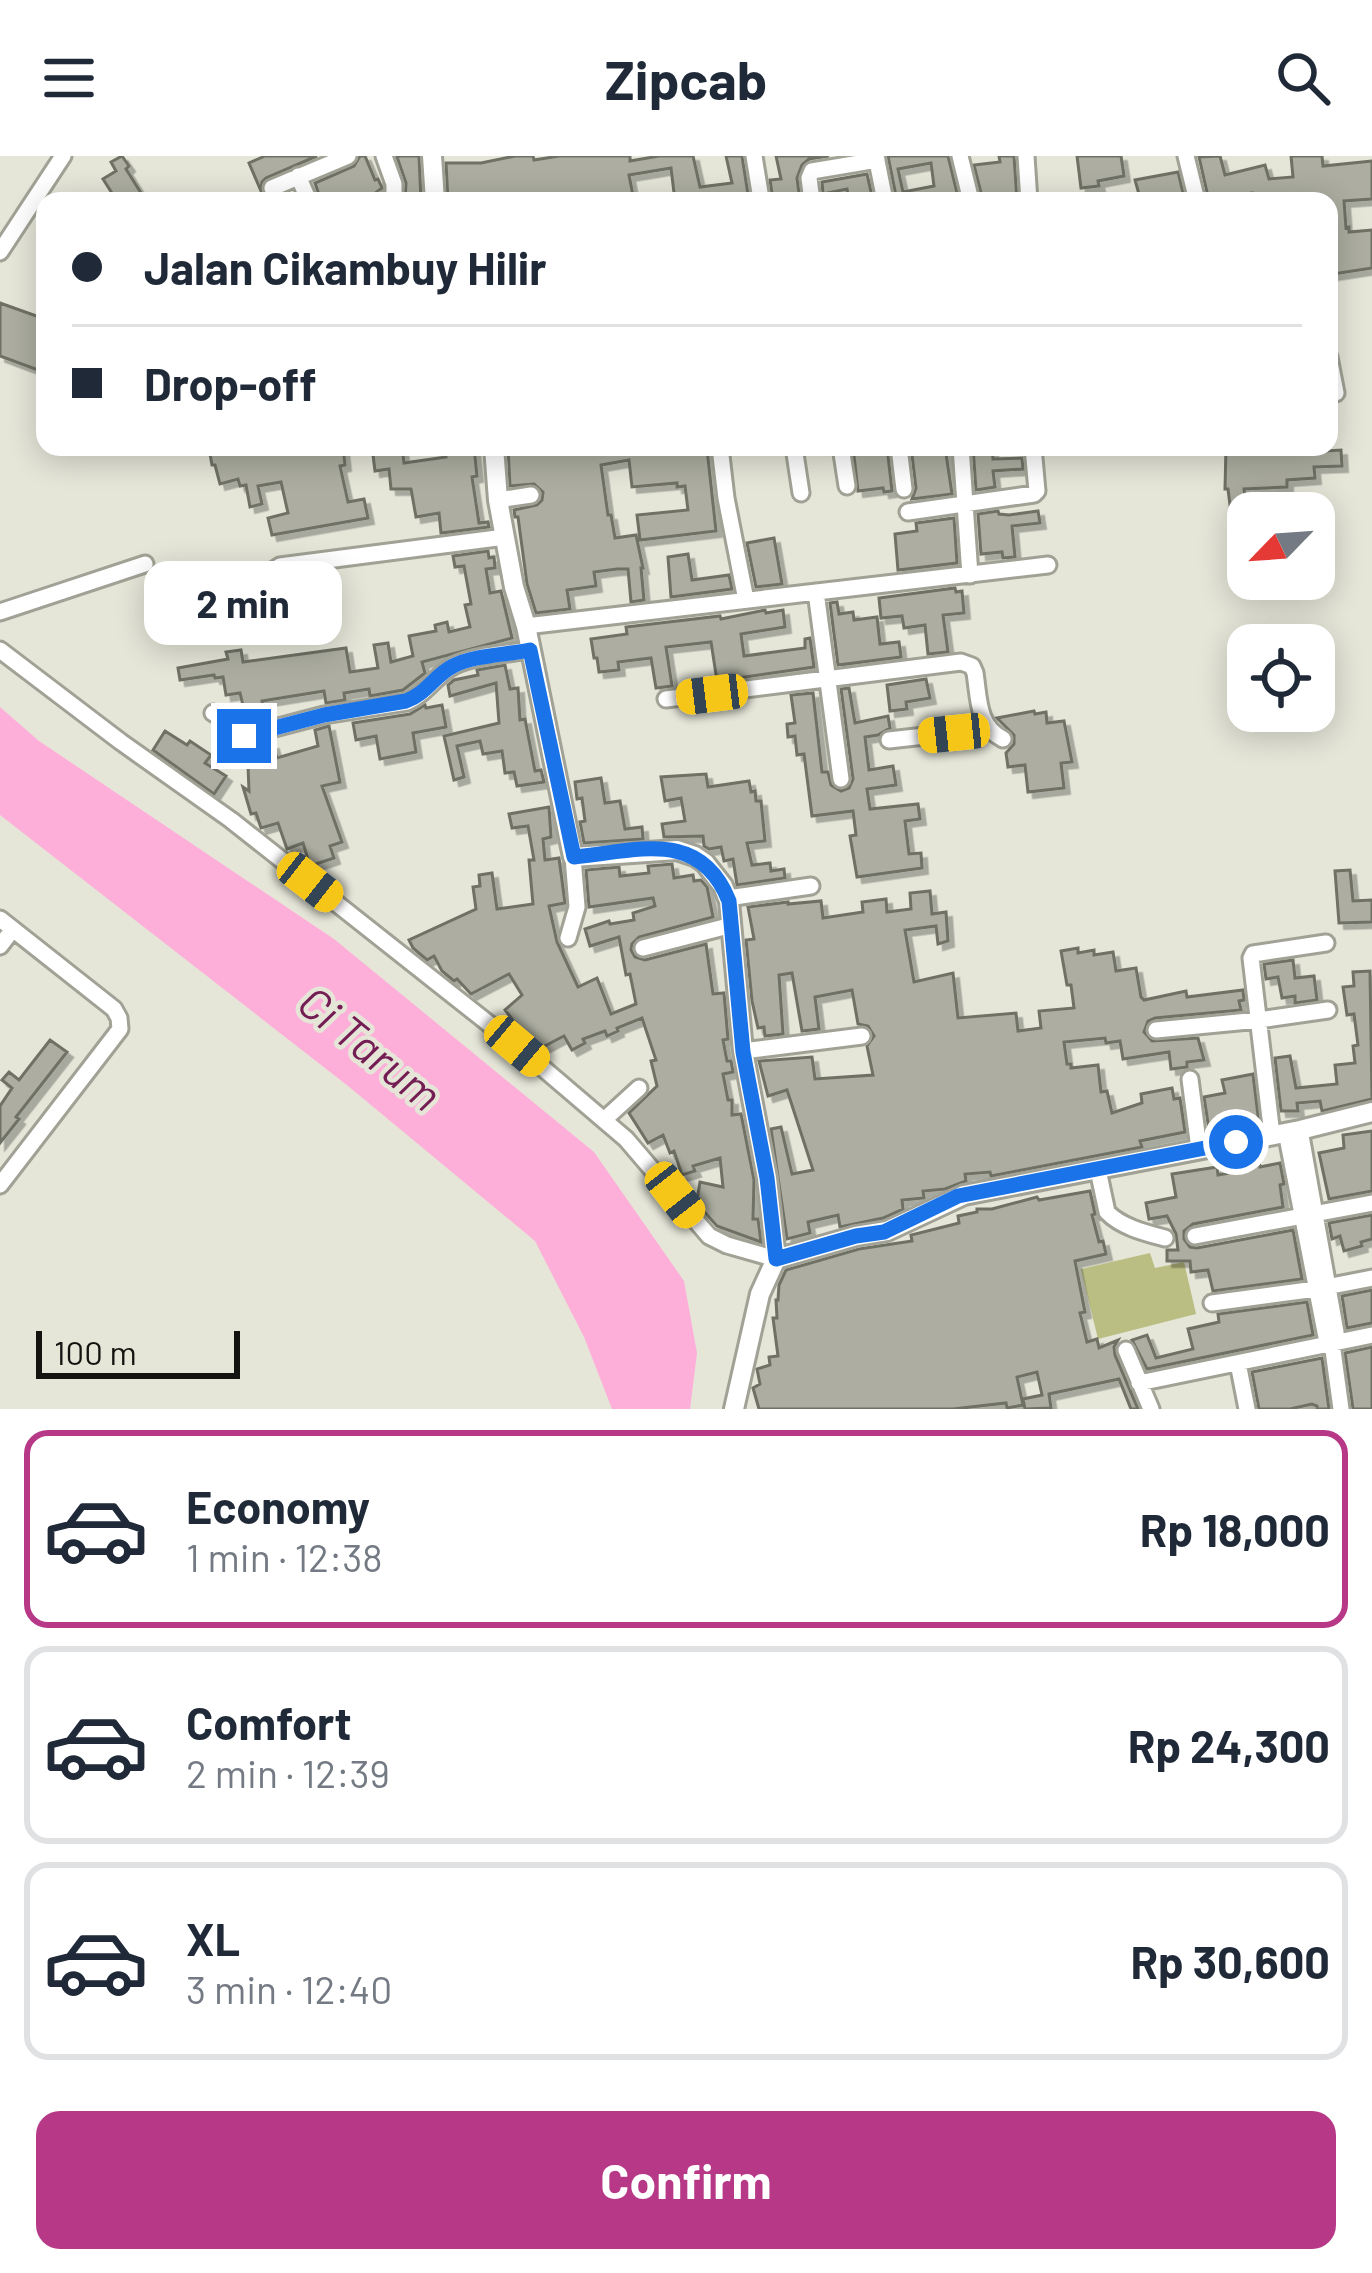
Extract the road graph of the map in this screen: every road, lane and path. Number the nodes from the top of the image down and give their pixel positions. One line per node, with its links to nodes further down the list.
1 (63, 156): 13 (street)
2 (348, 156): 11 (street)
3 (384, 156): 15 (street)
4 (431, 156): 5 (street); 16 (street)
5 (444, 156)
6 (754, 156): 17 (street)
7 (960, 156): 20 (street)
8 (1026, 156): 21 (street)
9 (1186, 156): 22 (street)
10 (876, 158): 18 (street); 19 (street)
11 (298, 176): 12 (street); 14 (street)
12 (272, 188)
13 (39, 192)
14 (305, 192)
15 (392, 192)
16 (433, 192)
17 (759, 192)
18 (811, 192)
19 (883, 192)
20 (969, 192)
21 (1028, 192)
22 (1195, 192)
23 (36, 197): 24 (street)
24 (0, 252)
25 (495, 456): 36 (street)
26 (721, 456): 45 (street)
27 (795, 456): 34 (street)
28 (842, 456): 32 (street)
29 (900, 456): 33 (street)
30 (962, 456): 37 (street)
31 (1034, 456): 37 (street)
32 (847, 486)
33 (904, 489)
34 (801, 493)
35 (531, 495): 36 (street)
36 (498, 500): 39 (street)
37 (966, 504): 38 (street); 42 (street)
38 (908, 512)
39 (505, 537): 44 (street); 47 (street)
40 (145, 564): 46 (street)
41 (1048, 565): 42 (street)
42 (970, 574): 43 (street)
43 (816, 592): 45 (street); 50 (street)
44 (202, 600)
45 (746, 600): 47 (street)
46 (0, 612)
47 (526, 626): 49 (street)
48 (0, 650): 74 (street)
49 (530, 650): 52 (street); 57 (street)
50 (829, 680): 51 (street); 53 (street); 56 (street)
51 (666, 699)
52 (213, 713)
53 (987, 729): 54 (street); 55 (street)
54 (889, 740)
55 (1003, 740)
56 (841, 779)
57 (574, 857): 59 (street); 62 (street)
58 (811, 886): 59 (street)
59 (728, 898): 61 (street)
60 (6, 924): 64 (street); 78 (street)
61 (732, 925): 65 (street); 70 (street)
62 (568, 938)
63 (1326, 943): 67 (street)
64 (0, 946)
65 (643, 948)
66 (1328, 1010): 67 (street)
67 (1259, 1021): 68 (street); 75 (street)
68 (1156, 1030)
69 (862, 1036): 70 (street)
70 (743, 1052): 83 (street)
71 (1190, 1078): 76 (street)
72 (639, 1088): 74 (street)
73 (1372, 1112): 75 (street)
74 (605, 1119): 83 (street)
75 (1286, 1132): 76 (street); 80 (street)
76 (1199, 1149): 77 (street)
77 (1097, 1170): 82 (street); 83 (street)
78 (0, 1184)
79 (1372, 1203): 80 (street)
80 (1310, 1214): 81 (street); 85 (street)
81 (1195, 1236)
82 (1166, 1238)
83 (776, 1259): 94 (street)
84 (1372, 1278): 85 (street)
85 (1322, 1288): 86 (street); 88 (street)
86 (1212, 1304)
87 (1372, 1335): 88 (street)
88 (1332, 1343): 90 (street); 93 (street)
89 (1126, 1350): 91 (street)
90 (1238, 1363): 91 (street); 95 (street)
91 (1139, 1383): 92 (street)
92 (1145, 1407)
93 (1341, 1407): 96 (street)
94 (734, 1409)
95 (1247, 1409)
96 (1322, 1409)

